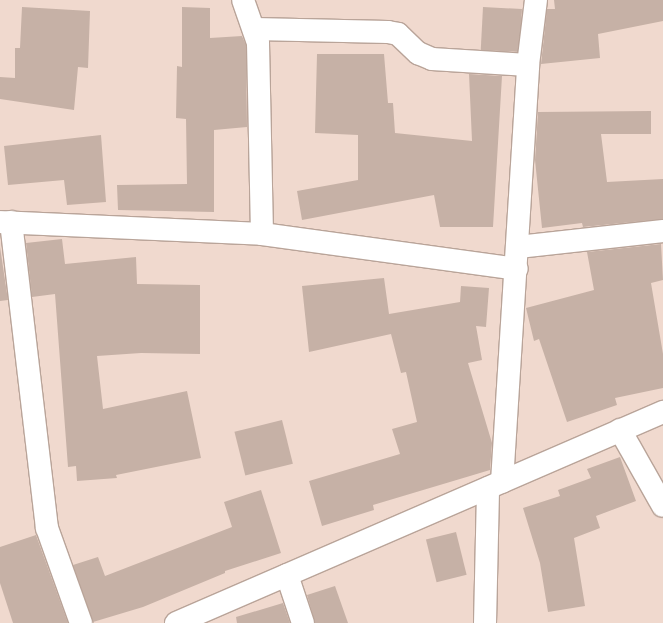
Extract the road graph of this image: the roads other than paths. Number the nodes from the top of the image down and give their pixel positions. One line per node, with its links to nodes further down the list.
1 (243, 0): 3 (street)
2 (536, 0): 4 (street)
3 (254, 29): 4 (street); 7 (street)
4 (528, 65): 8 (street)
5 (5, 222): 7 (street); 14 (street)
6 (663, 231): 8 (street)
7 (262, 234): 8 (street)
8 (517, 258): 11 (street)
9 (663, 412): 10 (street)
10 (620, 430): 11 (street); 12 (street)
11 (495, 484): 13 (street); 17 (street)
12 (663, 506)
13 (287, 575): 15 (street); 16 (street)
14 (80, 623)
15 (176, 623)
16 (303, 623)
17 (485, 623)

